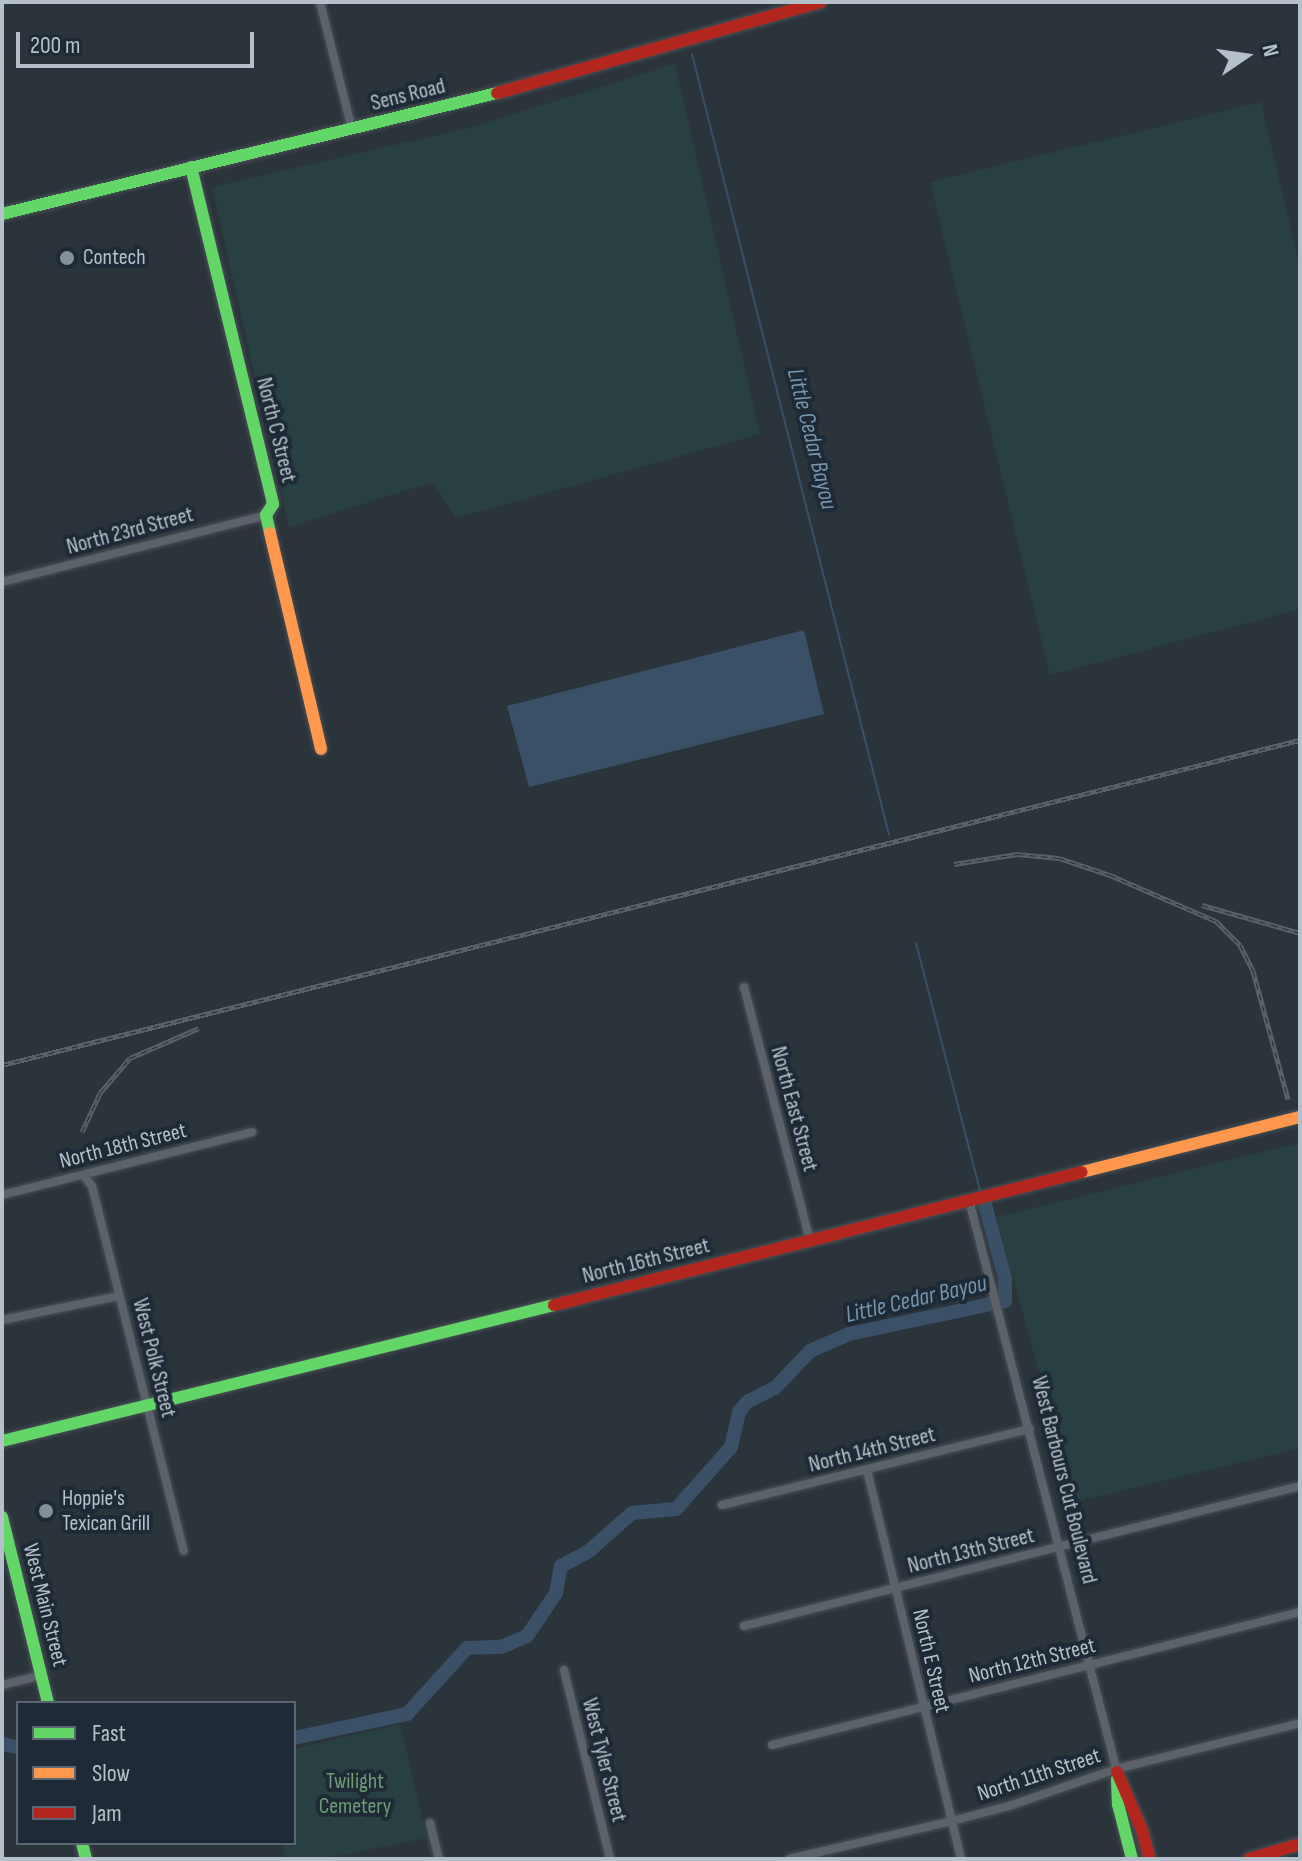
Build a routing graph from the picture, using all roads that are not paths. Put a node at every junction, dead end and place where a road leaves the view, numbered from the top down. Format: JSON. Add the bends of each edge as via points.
{"nodes":[{"id":1,"x":320,"y":2,"type":"edge"},
{"id":2,"x":820,"y":2,"type":"edge"},
{"id":3,"x":352,"y":129,"type":"junction"},
{"id":4,"x":191,"y":167,"type":"junction"},
{"id":5,"x":2,"y":214,"type":"edge"},
{"id":6,"x":266,"y":515,"type":"junction"},
{"id":7,"x":2,"y":582,"type":"edge"},
{"id":8,"x":321,"y":749,"type":"dead end"},
{"id":9,"x":744,"y":987,"type":"dead end"},
{"id":10,"x":1300,"y":1117,"type":"edge"},
{"id":11,"x":252,"y":1132,"type":"dead end"},
{"id":12,"x":83,"y":1175,"type":"junction"},
{"id":13,"x":2,"y":1195,"type":"edge"},
{"id":14,"x":969,"y":1200,"type":"junction"},
{"id":15,"x":810,"y":1240,"type":"junction"},
{"id":16,"x":119,"y":1296,"type":"junction"},
{"id":17,"x":2,"y":1320,"type":"edge"},
{"id":18,"x":148,"y":1408,"type":"junction"},
{"id":19,"x":1030,"y":1429,"type":"junction"},
{"id":20,"x":2,"y":1441,"type":"edge"},
{"id":21,"x":867,"y":1470,"type":"junction"},
{"id":22,"x":1300,"y":1486,"type":"edge"},
{"id":23,"x":722,"y":1505,"type":"dead end"},
{"id":24,"x":2,"y":1517,"type":"edge"},
{"id":25,"x":1059,"y":1547,"type":"junction"},
{"id":26,"x":184,"y":1551,"type":"dead end"},
{"id":27,"x":896,"y":1589,"type":"junction"},
{"id":28,"x":1300,"y":1612,"type":"edge"},
{"id":29,"x":744,"y":1626,"type":"dead end"},
{"id":30,"x":1091,"y":1665,"type":"junction"},
{"id":31,"x":564,"y":1670,"type":"dead end"},
{"id":32,"x":42,"y":1675,"type":"junction"},
{"id":33,"x":2,"y":1685,"type":"edge"},
{"id":34,"x":48,"y":1701,"type":"edge"},
{"id":35,"x":923,"y":1707,"type":"junction"},
{"id":36,"x":1300,"y":1723,"type":"edge"},
{"id":37,"x":772,"y":1745,"type":"dead end"},
{"id":38,"x":1116,"y":1770,"type":"junction"},
{"id":39,"x":952,"y":1821,"type":"junction"},
{"id":40,"x":430,"y":1823,"type":"dead end"},
{"id":41,"x":1300,"y":1844,"type":"edge"},
{"id":42,"x":439,"y":1859,"type":"edge"},
{"id":43,"x":610,"y":1859,"type":"edge"},
{"id":44,"x":789,"y":1859,"type":"edge"},
{"id":45,"x":961,"y":1859,"type":"edge"},
{"id":46,"x":1132,"y":1859,"type":"edge"},
{"id":47,"x":1150,"y":1859,"type":"edge"},
{"id":48,"x":1249,"y":1859,"type":"edge"}],
"edges":[{"from":1,"to":3,"type":"street"},
{"from":2,"to":3,"type":"street","name":"Sens Road","via":[[523,87]]},
{"from":3,"to":4,"type":"street","name":"Sens Road"},
{"from":4,"to":5,"type":"street","name":"Sens Road"},
{"from":4,"to":6,"type":"street","name":"North C Street","via":[[272,502]]},
{"from":6,"to":7,"type":"street","name":"North 23rd Street"},
{"from":6,"to":8,"type":"street","name":"North C Street"},
{"from":9,"to":15,"type":"street","name":"North East Street"},
{"from":10,"to":14,"type":"street","name":"North 16th Street"},
{"from":11,"to":12,"type":"street","name":"North 18th Street"},
{"from":12,"to":13,"type":"street","name":"North 18th Street"},
{"from":12,"to":16,"type":"street","name":"West Polk Street","via":[[92,1186]]},
{"from":14,"to":15,"type":"street","name":"North 16th Street"},
{"from":14,"to":19,"type":"street","name":"West Barbours Cut Boulevard"},
{"from":15,"to":18,"type":"street","name":"North 16th Street"},
{"from":16,"to":17,"type":"street"},
{"from":16,"to":18,"type":"street","name":"West Polk Street"},
{"from":18,"to":20,"type":"street","name":"North 16th Street"},
{"from":18,"to":26,"type":"street","name":"West Polk Street"},
{"from":19,"to":21,"type":"street","name":"North 14th Street"},
{"from":19,"to":25,"type":"street","name":"West Barbours Cut Boulevard"},
{"from":21,"to":23,"type":"street","name":"North 14th Street"},
{"from":21,"to":27,"type":"street","name":"North E Street"},
{"from":22,"to":25,"type":"street","name":"North 13th Street"},
{"from":24,"to":32,"type":"street","name":"West Main Street"},
{"from":25,"to":27,"type":"street","name":"North 13th Street"},
{"from":25,"to":30,"type":"street","name":"West Barbours Cut Boulevard"},
{"from":27,"to":29,"type":"street","name":"North 13th Street"},
{"from":27,"to":35,"type":"street","name":"North E Street"},
{"from":28,"to":30,"type":"street","name":"North 12th Street"},
{"from":30,"to":35,"type":"street","name":"North 12th Street"},
{"from":30,"to":38,"type":"street","name":"West Barbours Cut Boulevard"},
{"from":31,"to":43,"type":"street","name":"West Tyler Street"},
{"from":32,"to":33,"type":"street"},
{"from":32,"to":34,"type":"street","name":"West Main Street"},
{"from":35,"to":37,"type":"street","name":"North 12th Street"},
{"from":35,"to":39,"type":"street","name":"North E Street"},
{"from":36,"to":38,"type":"street","name":"North 11th Street"},
{"from":38,"to":39,"type":"street","name":"North 11th Street"},
{"from":38,"to":46,"type":"street","name":"West Barbours Cut Boulevard","via":[[1118,1804]]},
{"from":38,"to":47,"type":"street","name":"West Barbours Cut Boulevard"},
{"from":39,"to":44,"type":"street","name":"North 11th Street"},
{"from":39,"to":45,"type":"street","name":"North E Street"},
{"from":40,"to":42,"type":"street"},
{"from":41,"to":48,"type":"street"}]}
